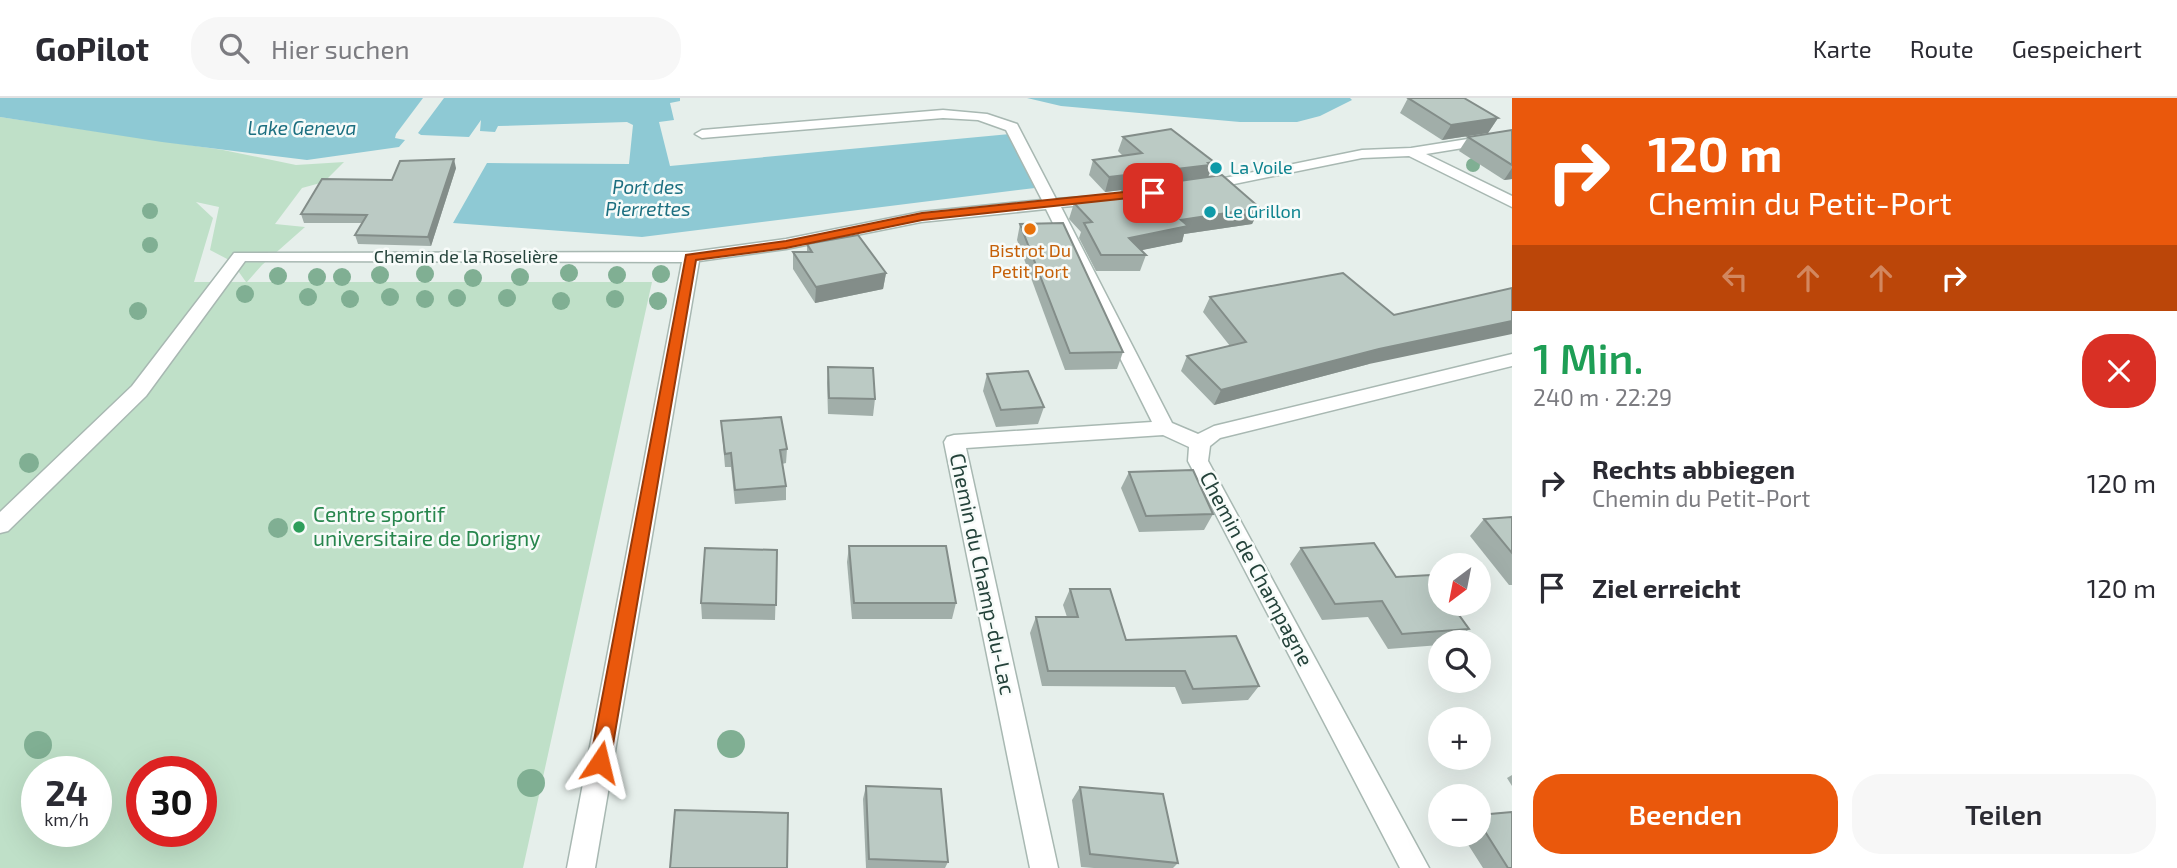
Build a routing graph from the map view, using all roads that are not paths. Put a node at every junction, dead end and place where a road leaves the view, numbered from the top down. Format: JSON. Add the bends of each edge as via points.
{"nodes":[{"id":1,"x":702,"y":134,"type":"dead end"},
{"id":2,"x":1512,"y":136,"type":"edge"},
{"id":3,"x":1411,"y":152,"type":"junction"},
{"id":4,"x":1190,"y":188,"type":"edge"},
{"id":5,"x":1122,"y":197,"type":"edge"},
{"id":6,"x":1512,"y":202,"type":"edge"},
{"id":7,"x":1054,"y":205,"type":"junction"},
{"id":8,"x":691,"y":257,"type":"junction"},
{"id":9,"x":1512,"y":360,"type":"edge"},
{"id":10,"x":1165,"y":428,"type":"junction"},
{"id":11,"x":1200,"y":443,"type":"junction"},
{"id":12,"x":0,"y":525,"type":"edge"},
{"id":13,"x":581,"y":868,"type":"edge"},
{"id":14,"x":1044,"y":868,"type":"edge"},
{"id":15,"x":1415,"y":868,"type":"edge"}],
"edges":[{"from":1,"to":7,"type":"street","via":[[943,114],[981,116],[1017,131]]},
{"from":2,"to":3,"type":"street"},
{"from":3,"to":4,"type":"street","via":[[1362,154]]},
{"from":3,"to":6,"type":"street"},
{"from":5,"to":7,"type":"street","name":"Chemin de la Roselière"},
{"from":7,"to":8,"type":"street","name":"Chemin de la Roselière","via":[[922,217]]},
{"from":7,"to":10,"type":"street"},
{"from":8,"to":12,"type":"street","name":"Chemin de la Roselière","via":[[240,256],[139,391]]},
{"from":8,"to":13,"type":"street"},
{"from":9,"to":11,"type":"street","name":"Chemin de Champagne","via":[[1214,433]]},
{"from":10,"to":11,"type":"street","name":"Chemin du Champ-du-Lac"},
{"from":10,"to":14,"type":"street","name":"Chemin du Champ-du-Lac","via":[[954,442]]},
{"from":11,"to":15,"type":"street","name":"Chemin de Champagne","via":[[1198,461]]}]}
